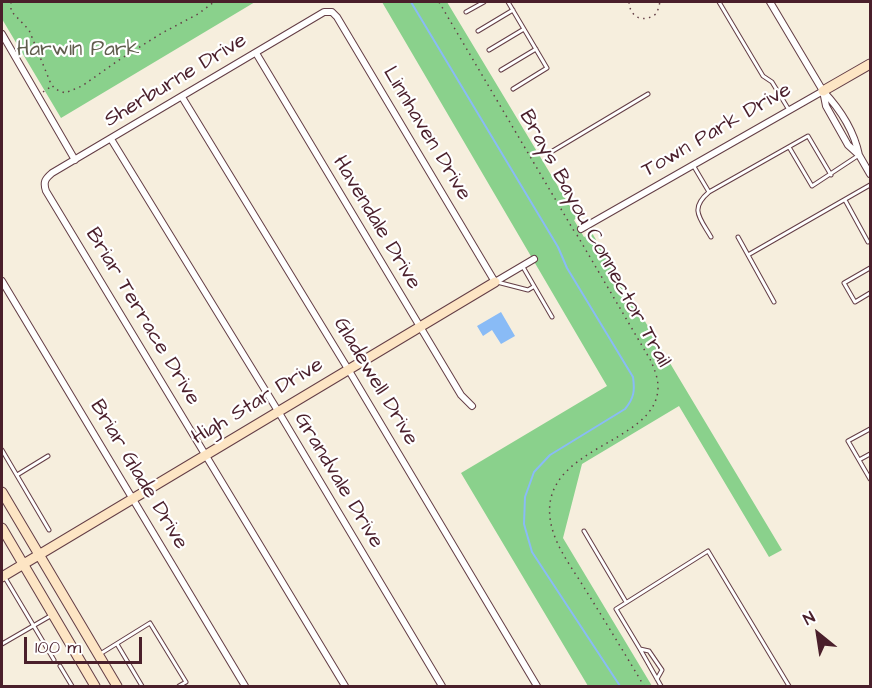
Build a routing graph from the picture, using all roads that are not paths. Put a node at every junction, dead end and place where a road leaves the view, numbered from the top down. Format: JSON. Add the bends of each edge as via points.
{"nodes":[{"id":1,"x":484,"y":2,"type":"edge"},
{"id":2,"x":508,"y":2,"type":"edge"},
{"id":3,"x":719,"y":2,"type":"edge"},
{"id":4,"x":770,"y":2,"type":"edge"},
{"id":5,"x":513,"y":10,"type":"junction"},
{"id":6,"x":324,"y":12,"type":"joint"},
{"id":7,"x":466,"y":12,"type":"dead end"},
{"id":8,"x":524,"y":29,"type":"junction"},
{"id":9,"x":478,"y":31,"type":"dead end"},
{"id":10,"x":2,"y":34,"type":"edge"},
{"id":11,"x":536,"y":49,"type":"junction"},
{"id":12,"x":489,"y":50,"type":"dead end"},
{"id":13,"x":256,"y":53,"type":"junction"},
{"id":14,"x":870,"y":64,"type":"edge"},
{"id":15,"x":501,"y":70,"type":"dead end"},
{"id":16,"x":513,"y":89,"type":"dead end"},
{"id":17,"x":823,"y":91,"type":"junction"},
{"id":18,"x":648,"y":94,"type":"dead end"},
{"id":19,"x":182,"y":97,"type":"junction"},
{"id":20,"x":789,"y":110,"type":"junction"},
{"id":21,"x":111,"y":139,"type":"junction"},
{"id":22,"x":789,"y":147,"type":"junction"},
{"id":23,"x":551,"y":152,"type":"dead end"},
{"id":24,"x":859,"y":155,"type":"junction"},
{"id":25,"x":75,"y":160,"type":"junction"},
{"id":26,"x":693,"y":165,"type":"junction"},
{"id":27,"x":870,"y":174,"type":"edge"},
{"id":28,"x":831,"y":175,"type":"junction"},
{"id":29,"x":45,"y":180,"type":"joint"},
{"id":30,"x":870,"y":185,"type":"edge"},
{"id":31,"x":709,"y":192,"type":"junction"},
{"id":32,"x":845,"y":200,"type":"junction"},
{"id":33,"x":581,"y":229,"type":"dead end"},
{"id":34,"x":711,"y":237,"type":"dead end"},
{"id":35,"x":738,"y":237,"type":"dead end"},
{"id":36,"x":868,"y":242,"type":"dead end"},
{"id":37,"x":748,"y":255,"type":"junction"},
{"id":38,"x":534,"y":259,"type":"dead end"},
{"id":39,"x":522,"y":266,"type":"junction"},
{"id":40,"x":869,"y":268,"type":"edge"},
{"id":41,"x":870,"y":273,"type":"edge"},
{"id":42,"x":2,"y":281,"type":"edge"},
{"id":43,"x":495,"y":282,"type":"junction"},
{"id":44,"x":534,"y":287,"type":"junction"},
{"id":45,"x":870,"y":293,"type":"edge"},
{"id":46,"x":774,"y":302,"type":"dead end"},
{"id":47,"x":552,"y":317,"type":"dead end"},
{"id":48,"x":419,"y":327,"type":"junction"},
{"id":49,"x":348,"y":369,"type":"junction"},
{"id":50,"x":472,"y":406,"type":"dead end"},
{"id":51,"x":278,"y":411,"type":"junction"},
{"id":52,"x":870,"y":429,"type":"edge"},
{"id":53,"x":2,"y":450,"type":"edge"},
{"id":54,"x":870,"y":453,"type":"edge"},
{"id":55,"x":206,"y":454,"type":"junction"},
{"id":56,"x":48,"y":456,"type":"dead end"},
{"id":57,"x":859,"y":460,"type":"junction"},
{"id":58,"x":16,"y":475,"type":"junction"},
{"id":59,"x":870,"y":479,"type":"edge"},
{"id":60,"x":2,"y":492,"type":"edge"},
{"id":61,"x":132,"y":498,"type":"junction"},
{"id":62,"x":2,"y":528,"type":"edge"},
{"id":63,"x":49,"y":530,"type":"dead end"},
{"id":64,"x":584,"y":531,"type":"dead end"},
{"id":65,"x":39,"y":556,"type":"junction"},
{"id":66,"x":22,"y":565,"type":"junction"},
{"id":67,"x":3,"y":577,"type":"edge"},
{"id":68,"x":626,"y":602,"type":"junction"},
{"id":69,"x":52,"y":615,"type":"junction"},
{"id":70,"x":34,"y":625,"type":"junction"},
{"id":71,"x":2,"y":644,"type":"edge"},
{"id":72,"x":116,"y":644,"type":"junction"},
{"id":73,"x":640,"y":649,"type":"junction"},
{"id":74,"x":99,"y":655,"type":"junction"},
{"id":75,"x":54,"y":660,"type":"dead end"},
{"id":76,"x":60,"y":666,"type":"dead end"},
{"id":77,"x":657,"y":680,"type":"junction"},
{"id":78,"x":113,"y":685,"type":"edge"},
{"id":79,"x":72,"y":687,"type":"edge"},
{"id":80,"x":95,"y":687,"type":"edge"},
{"id":81,"x":142,"y":687,"type":"edge"},
{"id":82,"x":179,"y":687,"type":"edge"},
{"id":83,"x":245,"y":687,"type":"edge"},
{"id":84,"x":345,"y":687,"type":"edge"},
{"id":85,"x":442,"y":687,"type":"edge"},
{"id":86,"x":537,"y":687,"type":"edge"},
{"id":87,"x":661,"y":687,"type":"edge"},
{"id":88,"x":789,"y":687,"type":"edge"}],
"edges":[{"from":1,"to":7,"type":"lane"},
{"from":2,"to":5,"type":"lane"},
{"from":3,"to":20,"type":"lane","via":[[763,76],[772,82]]},
{"from":4,"to":17,"type":"street"},
{"from":5,"to":8,"type":"lane"},
{"from":5,"to":9,"type":"lane"},
{"from":6,"to":13,"type":"street","name":"Sherburne Drive"},
{"from":6,"to":43,"type":"street","name":"Linnhaven Drive","via":[[337,17]]},
{"from":8,"to":11,"type":"lane"},
{"from":8,"to":12,"type":"lane"},
{"from":10,"to":25,"type":"street"},
{"from":11,"to":15,"type":"lane"},
{"from":11,"to":16,"type":"lane","via":[[548,68]]},
{"from":13,"to":19,"type":"street","name":"Sherburne Drive"},
{"from":13,"to":48,"type":"street","name":"Havendale Drive"},
{"from":14,"to":17,"type":"street","name":"Town Park Drive"},
{"from":17,"to":20,"type":"street","name":"Town Park Drive"},
{"from":17,"to":24,"type":"street","via":[[826,106],[848,145]]},
{"from":18,"to":23,"type":"lane"},
{"from":19,"to":21,"type":"street","name":"Sherburne Drive"},
{"from":19,"to":49,"type":"street","name":"Gladewell Drive"},
{"from":20,"to":26,"type":"street","name":"Town Park Drive"},
{"from":21,"to":25,"type":"street","name":"Sherburne Drive"},
{"from":21,"to":51,"type":"street","name":"Grandvale Drive"},
{"from":22,"to":28,"type":"lane","via":[[812,186]]},
{"from":22,"to":28,"type":"lane","via":[[808,136]]},
{"from":22,"to":31,"type":"lane"},
{"from":24,"to":27,"type":"street"},
{"from":24,"to":28,"type":"lane"},
{"from":25,"to":29,"type":"street","name":"Sherburne Drive"},
{"from":26,"to":31,"type":"lane"},
{"from":26,"to":33,"type":"street","name":"Town Park Drive"},
{"from":29,"to":55,"type":"street","name":"Briar Terrace Drive","via":[[46,190]]},
{"from":30,"to":32,"type":"lane"},
{"from":31,"to":34,"type":"lane","via":[[701,199],[697,214]]},
{"from":32,"to":36,"type":"lane"},
{"from":32,"to":37,"type":"lane"},
{"from":35,"to":37,"type":"lane"},
{"from":37,"to":46,"type":"lane"},
{"from":38,"to":39,"type":"street","name":"High Star Drive"},
{"from":39,"to":43,"type":"street","name":"High Star Drive"},
{"from":39,"to":44,"type":"lane"},
{"from":40,"to":41,"type":"lane"},
{"from":40,"to":45,"type":"lane","via":[[844,283],[855,302]]},
{"from":42,"to":61,"type":"street","name":"Briar Glade Drive"},
{"from":43,"to":44,"type":"lane","via":[[528,290]]},
{"from":43,"to":48,"type":"street","name":"High Star Drive"},
{"from":44,"to":47,"type":"lane"},
{"from":48,"to":49,"type":"street","name":"High Star Drive"},
{"from":48,"to":50,"type":"street","name":"Havendale Drive","via":[[461,395]]},
{"from":49,"to":51,"type":"street","name":"High Star Drive"},
{"from":49,"to":86,"type":"street","name":"Gladewell Drive"},
{"from":51,"to":55,"type":"street","name":"High Star Drive"},
{"from":51,"to":85,"type":"street","name":"Grandvale Drive"},
{"from":52,"to":57,"type":"lane","via":[[849,441]]},
{"from":53,"to":58,"type":"lane"},
{"from":54,"to":57,"type":"lane"},
{"from":55,"to":61,"type":"street","name":"High Star Drive"},
{"from":55,"to":84,"type":"street","name":"Briar Terrace Drive"},
{"from":56,"to":58,"type":"lane"},
{"from":57,"to":59,"type":"lane"},
{"from":58,"to":63,"type":"lane"},
{"from":60,"to":65,"type":"street"},
{"from":61,"to":65,"type":"street","name":"High Star Drive"},
{"from":61,"to":83,"type":"street","name":"Briar Glade Drive"},
{"from":62,"to":66,"type":"street"},
{"from":64,"to":68,"type":"lane"},
{"from":65,"to":66,"type":"street","name":"High Star Drive"},
{"from":65,"to":74,"type":"street"},
{"from":66,"to":67,"type":"street","name":"High Star Drive"},
{"from":66,"to":69,"type":"street"},
{"from":67,"to":70,"type":"lane"},
{"from":68,"to":73,"type":"lane","via":[[616,609]]},
{"from":68,"to":88,"type":"lane","via":[[708,551]]},
{"from":69,"to":70,"type":"lane"},
{"from":69,"to":80,"type":"street"},
{"from":70,"to":71,"type":"lane"},
{"from":70,"to":75,"type":"lane"},
{"from":72,"to":74,"type":"lane"},
{"from":72,"to":81,"type":"lane"},
{"from":72,"to":82,"type":"lane","via":[[150,623],[186,682]]},
{"from":73,"to":77,"type":"lane"},
{"from":73,"to":77,"type":"lane","via":[[649,651],[662,670]]},
{"from":74,"to":78,"type":"street"},
{"from":76,"to":79,"type":"lane"},
{"from":77,"to":87,"type":"lane"}]}
